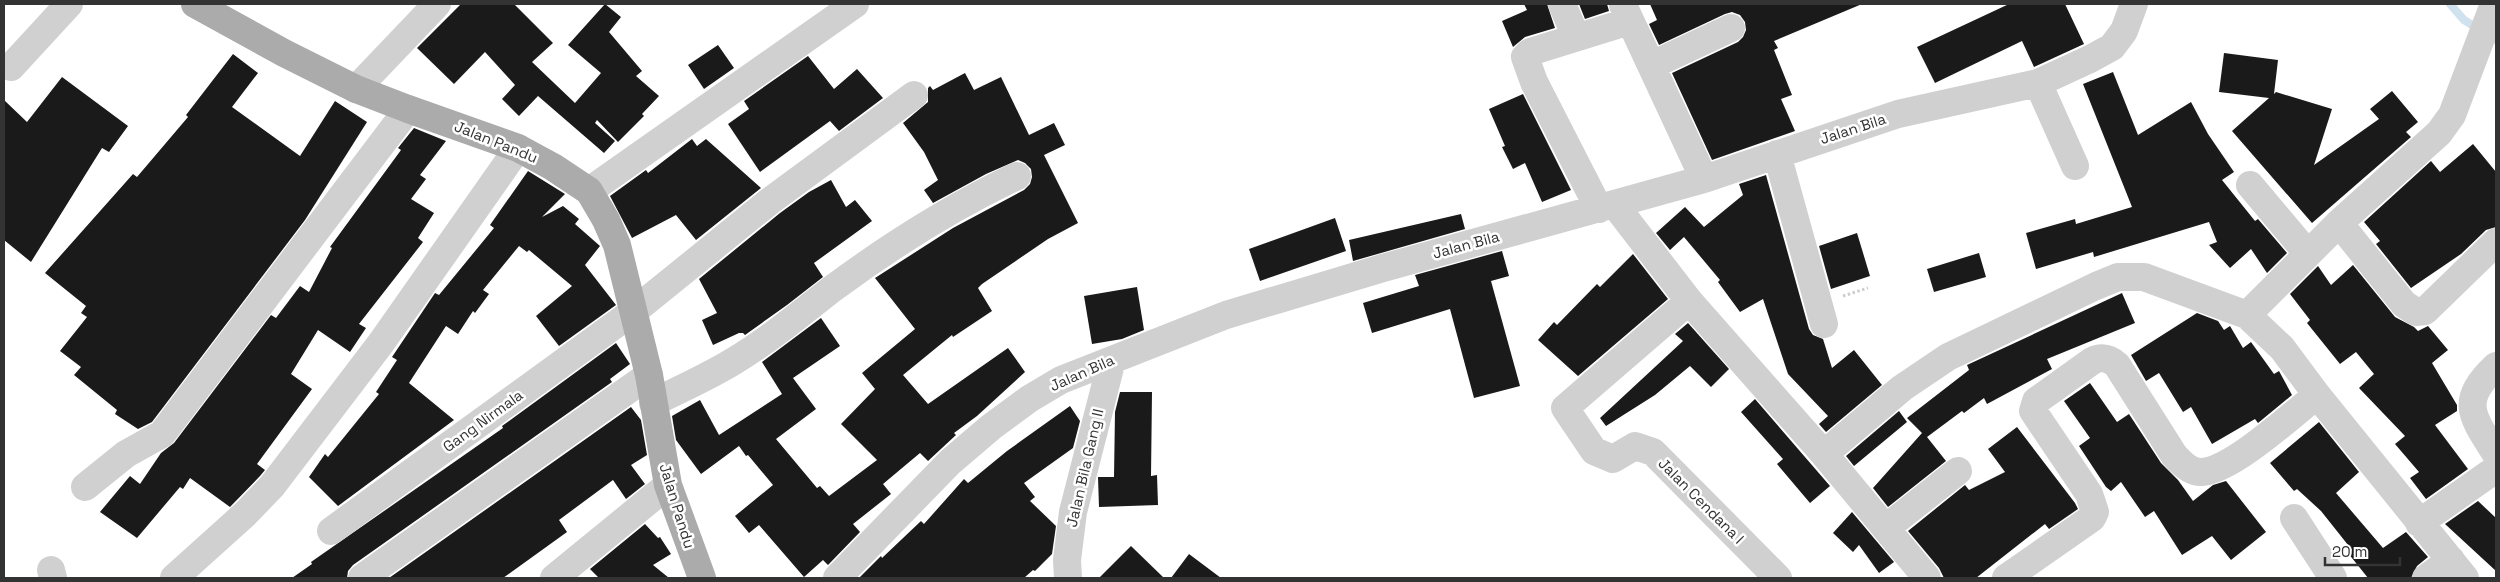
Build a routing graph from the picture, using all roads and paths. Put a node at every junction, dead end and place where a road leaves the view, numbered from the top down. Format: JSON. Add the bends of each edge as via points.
{"nodes":[{"id":1,"x":69,"y":4,"type":"edge"},
{"id":2,"x":195,"y":4,"type":"edge"},
{"id":3,"x":437,"y":4,"type":"edge"},
{"id":4,"x":855,"y":4,"type":"edge"},
{"id":5,"x":1562,"y":4,"type":"edge"},
{"id":6,"x":2134,"y":4,"type":"edge"},
{"id":7,"x":2494,"y":4,"type":"edge"},
{"id":8,"x":1626,"y":12,"type":"edge"},
{"id":9,"x":1732,"y":28,"type":"dead end"},
{"id":10,"x":1576,"y":37,"type":"junction"},
{"id":11,"x":1652,"y":65,"type":"junction"},
{"id":12,"x":11,"y":67,"type":"dead end"},
{"id":13,"x":2038,"y":83,"type":"junction"},
{"id":14,"x":356,"y":89,"type":"junction"},
{"id":15,"x":914,"y":95,"type":"dead end"},
{"id":16,"x":408,"y":109,"type":"junction"},
{"id":17,"x":518,"y":148,"type":"junction"},
{"id":18,"x":1776,"y":154,"type":"junction"},
{"id":19,"x":2075,"y":166,"type":"dead end"},
{"id":20,"x":1017,"y":176,"type":"dead end"},
{"id":21,"x":1704,"y":179,"type":"junction"},
{"id":22,"x":2250,"y":185,"type":"dead end"},
{"id":23,"x":589,"y":191,"type":"junction"},
{"id":24,"x":1607,"y":207,"type":"junction"},
{"id":25,"x":2339,"y":223,"type":"junction"},
{"id":26,"x":2496,"y":242,"type":"edge"},
{"id":27,"x":2308,"y":254,"type":"junction"},
{"id":28,"x":1689,"y":300,"type":"junction"},
{"id":29,"x":634,"y":311,"type":"junction"},
{"id":30,"x":2247,"y":315,"type":"junction"},
{"id":31,"x":1824,"y":324,"type":"dead end"},
{"id":32,"x":1112,"y":360,"type":"junction"},
{"id":33,"x":2496,"y":366,"type":"edge"},
{"id":34,"x":649,"y":374,"type":"junction"},
{"id":35,"x":2317,"y":395,"type":"junction"},
{"id":36,"x":653,"y":403,"type":"junction"},
{"id":37,"x":1824,"y":454,"type":"junction"},
{"id":38,"x":2496,"y":454,"type":"edge"},
{"id":39,"x":2496,"y":469,"type":"edge"},
{"id":40,"x":1958,"y":471,"type":"dead end"},
{"id":41,"x":668,"y":485,"type":"junction"},
{"id":42,"x":85,"y":487,"type":"dead end"},
{"id":43,"x":2294,"y":518,"type":"dead end"},
{"id":44,"x":2419,"y":523,"type":"junction"},
{"id":45,"x":1886,"y":528,"type":"junction"},
{"id":46,"x":332,"y":531,"type":"dead end"},
{"id":47,"x":2458,"y":569,"type":"edge"},
{"id":48,"x":174,"y":578,"type":"edge"},
{"id":49,"x":362,"y":578,"type":"edge"},
{"id":50,"x":554,"y":578,"type":"edge"},
{"id":51,"x":702,"y":578,"type":"edge"},
{"id":52,"x":837,"y":578,"type":"edge"},
{"id":53,"x":1068,"y":578,"type":"edge"},
{"id":54,"x":1778,"y":578,"type":"edge"},
{"id":55,"x":1927,"y":578,"type":"edge"},
{"id":56,"x":2006,"y":578,"type":"edge"},
{"id":57,"x":2333,"y":578,"type":"edge"},
{"id":58,"x":2426,"y":578,"type":"edge"}],
"edges":[{"from":1,"to":12,"type":"street"},
{"from":2,"to":14,"type":"main road","name":"Jalan Pandu"},
{"from":3,"to":14,"type":"street"},
{"from":4,"to":23,"type":"street"},
{"from":5,"to":10,"type":"street"},
{"from":6,"to":13,"type":"street","name":"Jalan Bila","via":[[2124,31],[2112,47]]},
{"from":7,"to":25,"type":"street","via":[[2452,115],[2439,133]]},
{"from":8,"to":10,"type":"street"},
{"from":8,"to":11,"type":"street"},
{"from":9,"to":11,"type":"street"},
{"from":10,"to":24,"type":"street","via":[[1530,52],[1525,57],[1534,82]]},
{"from":11,"to":21,"type":"street"},
{"from":13,"to":18,"type":"street","name":"Jalan Bila","via":[[1898,114]]},
{"from":13,"to":19,"type":"street"},
{"from":14,"to":16,"type":"main road","name":"Jalan Pandu"},
{"from":15,"to":29,"type":"street","name":"Gang Nirmala","via":[[770,201]]},
{"from":16,"to":17,"type":"main road","name":"Jalan Pandu"},
{"from":16,"to":42,"type":"street","via":[[162,434],[126,454]]},
{"from":17,"to":23,"type":"main road","name":"Jalan Pandu"},
{"from":17,"to":48,"type":"street","via":[[381,343],[272,486]]},
{"from":18,"to":21,"type":"street","name":"Jalan Bila"},
{"from":18,"to":31,"type":"street"},
{"from":20,"to":36,"type":"street","via":[[978,194],[932,222],[732,362]]},
{"from":21,"to":24,"type":"street","name":"Jalan Bila"},
{"from":22,"to":27,"type":"street"},
{"from":23,"to":29,"type":"main road","name":"Jalan Pandu","via":[[617,245]]},
{"from":24,"to":28,"type":"street"},
{"from":24,"to":32,"type":"street","name":"Jalan Bila","via":[[1235,312]]},
{"from":25,"to":26,"type":"street","via":[[2404,304],[2416,312],[2425,311]]},
{"from":25,"to":27,"type":"street"},
{"from":27,"to":30,"type":"street"},
{"from":28,"to":37,"type":"street"},
{"from":28,"to":54,"type":"street","name":"Jalan Cendana I","via":[[1565,408],[1594,451],[1613,459],[1635,446],[1653,452]]},
{"from":29,"to":34,"type":"main road","name":"Jalan Pandu"},
{"from":29,"to":46,"type":"street","name":"Gang Nirmala"},
{"from":30,"to":35,"type":"street","via":[[2282,348]]},
{"from":30,"to":37,"type":"street","via":[[2144,277],[2118,277],[1948,357],[1902,388]]},
{"from":32,"to":52,"type":"street","name":"Jalan Bila","via":[[1061,380],[991,427],[950,462]]},
{"from":32,"to":53,"type":"street","name":"Jalan Bila Gang II","via":[[1073,512],[1068,544]]},
{"from":33,"to":38,"type":"street","via":[[2474,390],[2471,408]]},
{"from":34,"to":36,"type":"main road","name":"Jalan Pandu"},
{"from":34,"to":49,"type":"street"},
{"from":35,"to":44,"type":"street"},
{"from":35,"to":56,"type":"street","via":[[2233,460],[2212,470],[2197,472],[2174,455],[2117,365],[2106,358],[2092,361],[2036,401],[2033,411],[2094,501],[2095,512],[2092,518]]},
{"from":36,"to":41,"type":"main road","name":"Jalan Pandu"},
{"from":37,"to":45,"type":"street"},
{"from":39,"to":44,"type":"street"},
{"from":40,"to":45,"type":"street"},
{"from":41,"to":50,"type":"street"},
{"from":41,"to":51,"type":"main road","name":"Jalan Pandu"},
{"from":43,"to":57,"type":"street"},
{"from":44,"to":47,"type":"street"},
{"from":45,"to":55,"type":"street"},
{"from":47,"to":58,"type":"street"}]}
